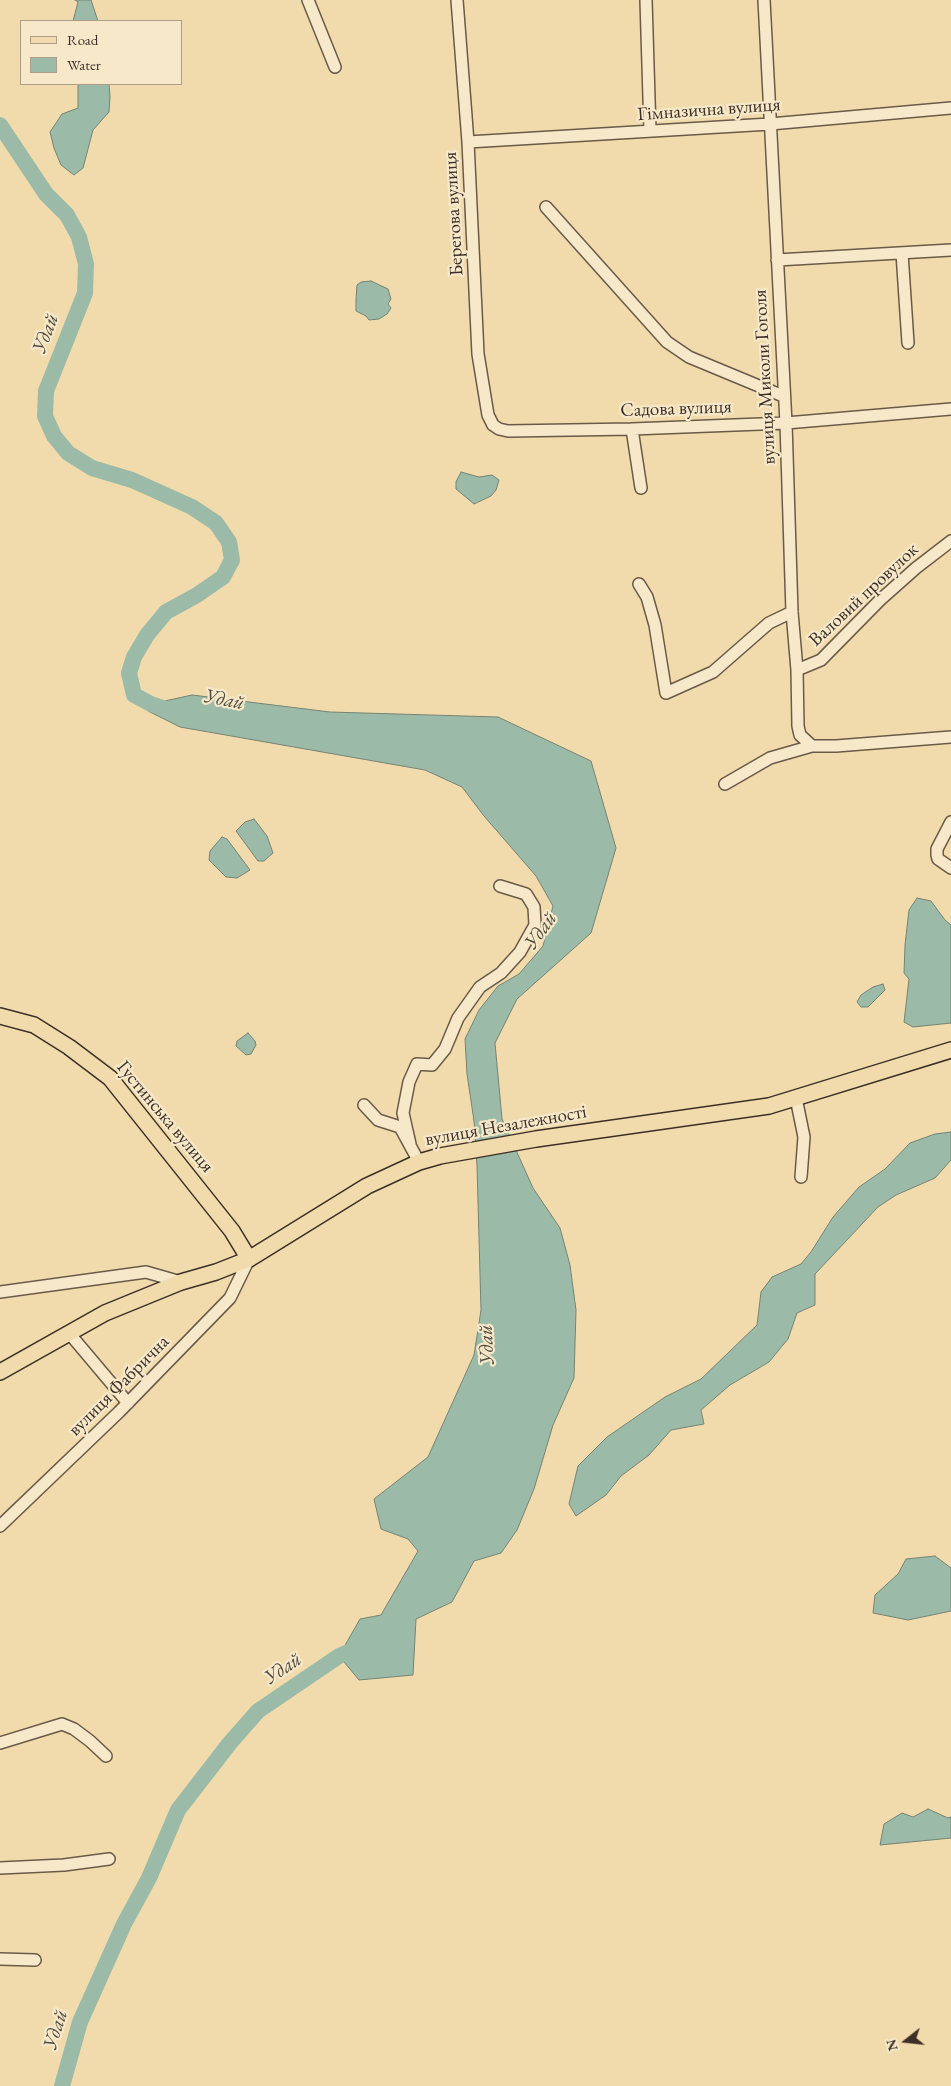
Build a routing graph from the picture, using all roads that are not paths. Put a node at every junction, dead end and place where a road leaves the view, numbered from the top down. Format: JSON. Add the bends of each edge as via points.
{"nodes":[{"id":1,"x":308,"y":0,"type":"edge"},
{"id":2,"x":457,"y":0,"type":"edge"},
{"id":3,"x":646,"y":0,"type":"edge"},
{"id":4,"x":764,"y":0,"type":"edge"},
{"id":5,"x":335,"y":67,"type":"dead end"},
{"id":6,"x":951,"y":108,"type":"edge"},
{"id":7,"x":770,"y":124,"type":"junction"},
{"id":8,"x":650,"y":131,"type":"junction"},
{"id":9,"x":468,"y":142,"type":"junction"},
{"id":10,"x":546,"y":207,"type":"dead end"},
{"id":11,"x":951,"y":250,"type":"edge"},
{"id":12,"x":902,"y":253,"type":"junction"},
{"id":13,"x":777,"y":260,"type":"junction"},
{"id":14,"x":908,"y":343,"type":"dead end"},
{"id":15,"x":784,"y":396,"type":"junction"},
{"id":16,"x":951,"y":409,"type":"edge"},
{"id":17,"x":786,"y":423,"type":"junction"},
{"id":18,"x":493,"y":425,"type":"joint"},
{"id":19,"x":632,"y":429,"type":"junction"},
{"id":20,"x":641,"y":488,"type":"dead end"},
{"id":21,"x":951,"y":541,"type":"edge"},
{"id":22,"x":639,"y":584,"type":"dead end"},
{"id":23,"x":792,"y":612,"type":"junction"},
{"id":24,"x":797,"y":670,"type":"junction"},
{"id":25,"x":951,"y":737,"type":"edge"},
{"id":26,"x":812,"y":746,"type":"junction"},
{"id":27,"x":725,"y":784,"type":"dead end"},
{"id":28,"x":951,"y":822,"type":"edge"},
{"id":29,"x":951,"y":868,"type":"edge"},
{"id":30,"x":500,"y":886,"type":"dead end"},
{"id":31,"x":0,"y":1016,"type":"edge"},
{"id":32,"x":951,"y":1050,"type":"edge"},
{"id":33,"x":796,"y":1098,"type":"junction"},
{"id":34,"x":364,"y":1105,"type":"dead end"},
{"id":35,"x":410,"y":1144,"type":"junction"},
{"id":36,"x":419,"y":1162,"type":"junction"},
{"id":37,"x":801,"y":1177,"type":"dead end"},
{"id":38,"x":249,"y":1259,"type":"junction"},
{"id":39,"x":181,"y":1282,"type":"junction"},
{"id":40,"x":0,"y":1292,"type":"edge"},
{"id":41,"x":69,"y":1333,"type":"junction"},
{"id":42,"x":0,"y":1372,"type":"edge"},
{"id":43,"x":128,"y":1403,"type":"junction"},
{"id":44,"x":0,"y":1526,"type":"edge"},
{"id":45,"x":0,"y":1744,"type":"edge"},
{"id":46,"x":106,"y":1756,"type":"dead end"},
{"id":47,"x":109,"y":1859,"type":"dead end"},
{"id":48,"x":0,"y":1868,"type":"edge"},
{"id":49,"x":0,"y":1959,"type":"edge"},
{"id":50,"x":35,"y":1960,"type":"dead end"}],
"edges":[{"from":1,"to":5,"type":"street"},
{"from":2,"to":9,"type":"street","name":"Берегова вулиця"},
{"from":3,"to":8,"type":"street"},
{"from":4,"to":7,"type":"street","name":"вулиця Миколи Гоголя"},
{"from":6,"to":7,"type":"street","name":"Гімназична вулиця"},
{"from":7,"to":8,"type":"street","name":"Гімназична вулиця"},
{"from":7,"to":13,"type":"street","name":"вулиця Миколи Гоголя"},
{"from":8,"to":9,"type":"street","name":"Гімназична вулиця"},
{"from":9,"to":18,"type":"street","name":"Берегова вулиця","via":[[478,354],[488,415]]},
{"from":10,"to":15,"type":"street","via":[[666,342],[690,357]]},
{"from":11,"to":12,"type":"street"},
{"from":12,"to":13,"type":"street"},
{"from":12,"to":14,"type":"street"},
{"from":13,"to":15,"type":"street","name":"вулиця Миколи Гоголя"},
{"from":15,"to":17,"type":"street","name":"вулиця Миколи Гоголя"},
{"from":16,"to":17,"type":"street","name":"Садова вулиця"},
{"from":17,"to":19,"type":"street","name":"Садова вулиця"},
{"from":17,"to":23,"type":"street","name":"вулиця Миколи Гоголя"},
{"from":18,"to":19,"type":"street","name":"Садова вулиця","via":[[508,431]]},
{"from":19,"to":20,"type":"street"},
{"from":21,"to":24,"type":"street","name":"Валовий провулок","via":[[880,600],[821,660]]},
{"from":22,"to":23,"type":"street","via":[[647,597],[655,625],[666,693],[713,672],[769,623]]},
{"from":23,"to":24,"type":"street","name":"вулиця Миколи Гоголя"},
{"from":24,"to":26,"type":"street","name":"вулиця Миколи Гоголя","via":[[798,726],[800,735]]},
{"from":25,"to":26,"type":"street"},
{"from":26,"to":27,"type":"street","via":[[770,758]]},
{"from":28,"to":29,"type":"street","via":[[937,855]]},
{"from":30,"to":35,"type":"street","via":[[526,894],[534,907],[535,925],[520,952],[501,973],[480,987],[458,1018],[445,1049],[432,1064],[417,1064],[409,1082],[403,1113]]},
{"from":31,"to":38,"type":"main road","name":"Густинська вулиця","via":[[34,1025],[110,1078],[232,1231]]},
{"from":32,"to":33,"type":"main road","name":"вулиця Незалежності"},
{"from":33,"to":36,"type":"main road","name":"вулиця Незалежності","via":[[769,1106],[536,1139]]},
{"from":33,"to":37,"type":"street","via":[[804,1137]]},
{"from":34,"to":35,"type":"street","via":[[378,1120],[400,1127]]},
{"from":35,"to":36,"type":"street"},
{"from":36,"to":38,"type":"main road","name":"вулиця Незалежності","via":[[367,1186]]},
{"from":38,"to":39,"type":"main road","name":"вулиця Незалежності"},
{"from":38,"to":43,"type":"street","name":"вулиця Фабрична","via":[[230,1298]]},
{"from":39,"to":40,"type":"street","via":[[146,1272]]},
{"from":39,"to":41,"type":"main road","name":"вулиця Незалежності","via":[[105,1313]]},
{"from":41,"to":42,"type":"main road","name":"вулиця Незалежності"},
{"from":41,"to":43,"type":"street"},
{"from":43,"to":44,"type":"street","name":"вулиця Фабрична"},
{"from":45,"to":46,"type":"street","via":[[62,1724],[90,1740]]},
{"from":47,"to":48,"type":"street"},
{"from":49,"to":50,"type":"street"}]}
